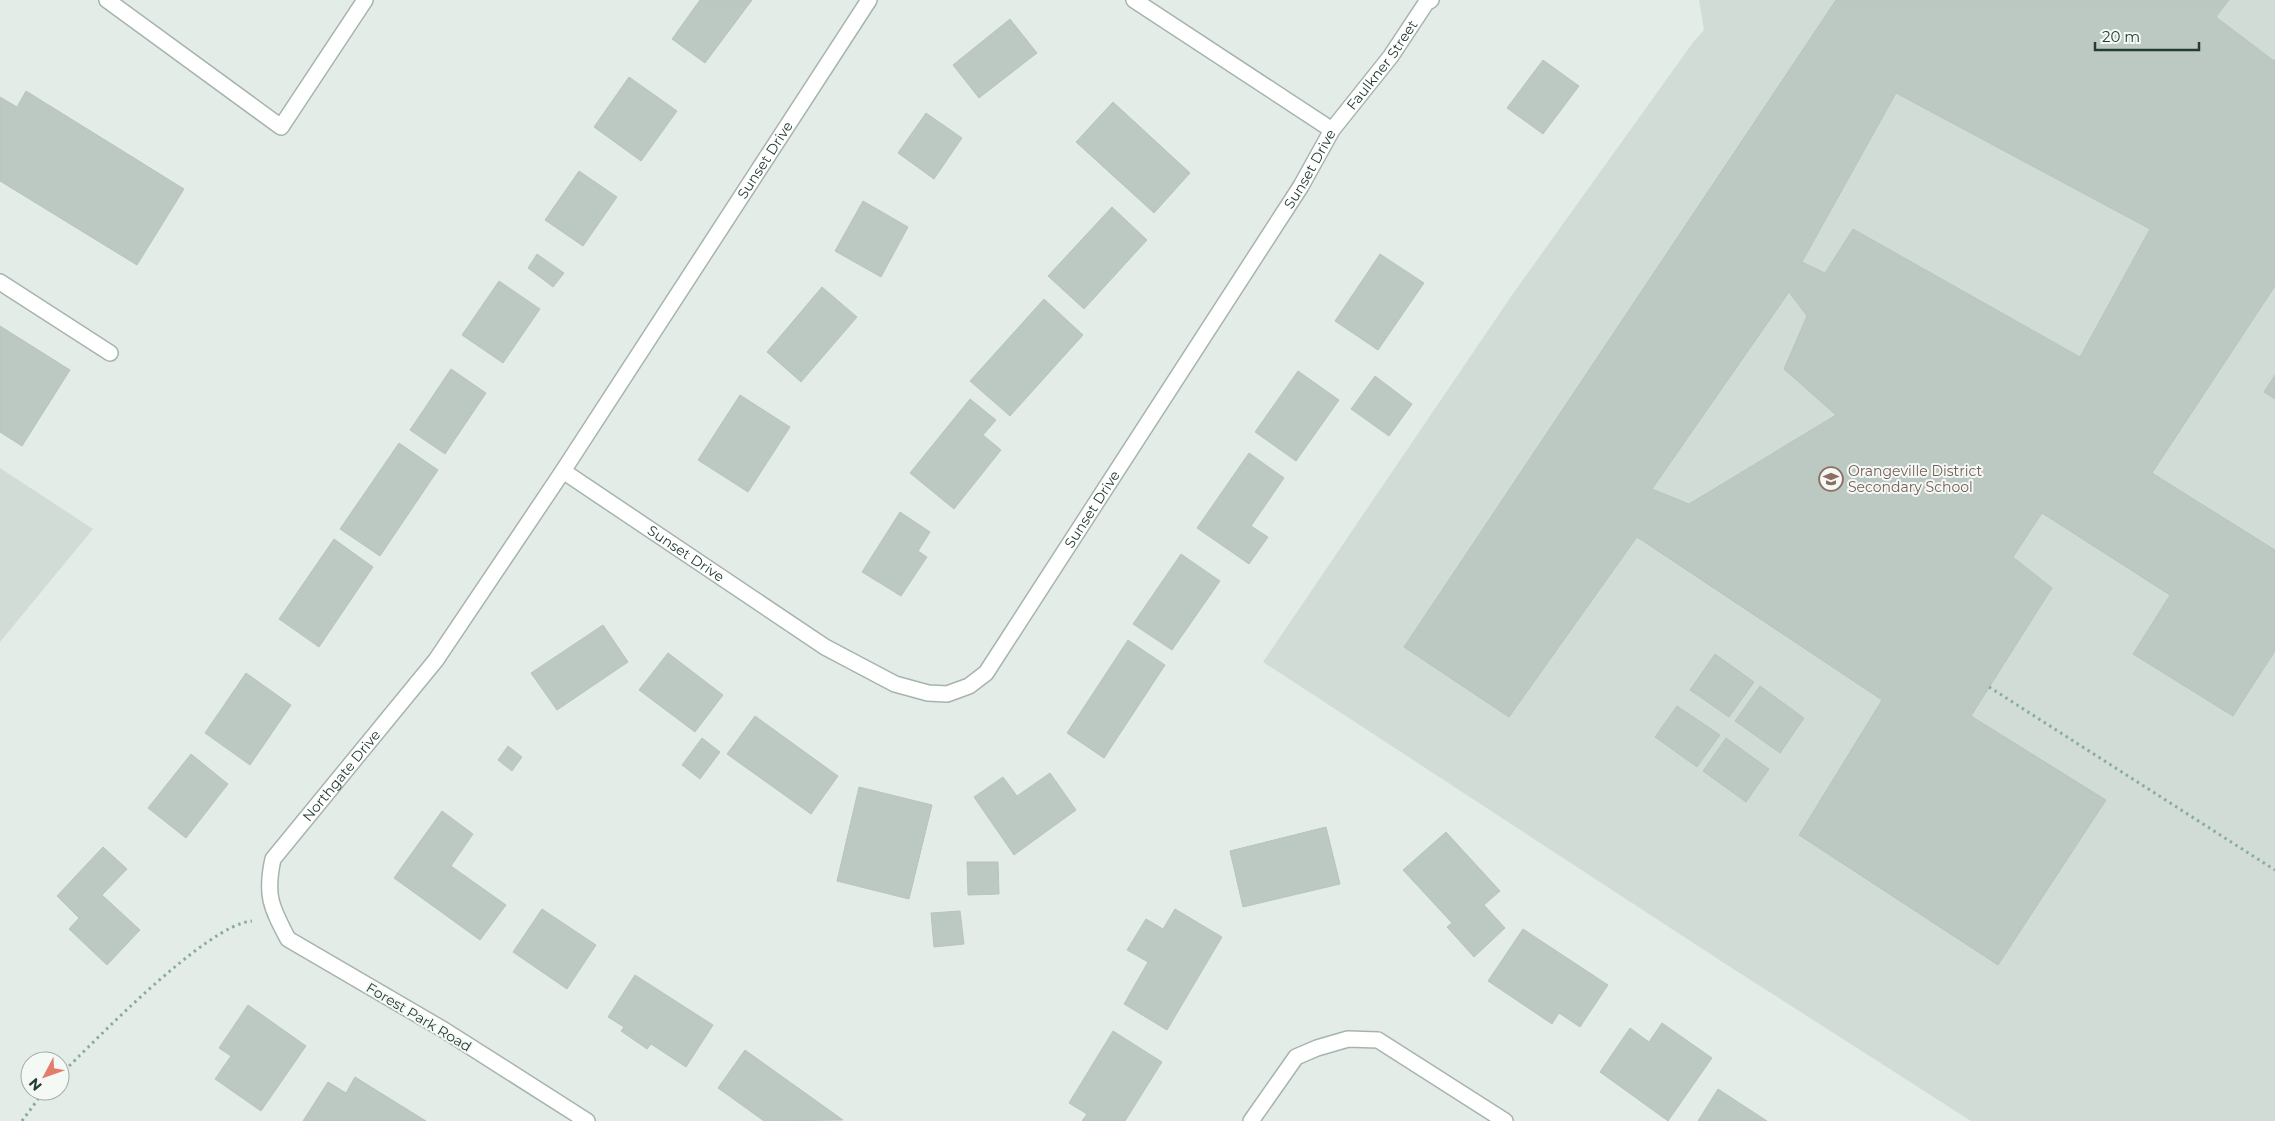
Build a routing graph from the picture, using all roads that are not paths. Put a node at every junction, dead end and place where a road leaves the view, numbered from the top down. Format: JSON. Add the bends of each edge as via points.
{"nodes":[{"id":1,"x":107,"y":0,"type":"edge"},
{"id":2,"x":365,"y":0,"type":"edge"},
{"id":3,"x":869,"y":0,"type":"edge"},
{"id":4,"x":1134,"y":0,"type":"edge"},
{"id":5,"x":1431,"y":0,"type":"edge"},
{"id":6,"x":1332,"y":130,"type":"junction"},
{"id":7,"x":0,"y":282,"type":"edge"},
{"id":8,"x":110,"y":354,"type":"dead end"},
{"id":9,"x":563,"y":471,"type":"junction"},
{"id":10,"x":436,"y":660,"type":"joint"},
{"id":11,"x":270,"y":898,"type":"joint"},
{"id":12,"x":587,"y":1121,"type":"edge"},
{"id":13,"x":1251,"y":1121,"type":"edge"},
{"id":14,"x":1505,"y":1121,"type":"edge"}],
"edges":[{"from":1,"to":2,"type":"street","via":[[281,127]]},
{"from":3,"to":9,"type":"street","name":"Sunset Drive"},
{"from":4,"to":6,"type":"street","name":"Sunset Drive"},
{"from":5,"to":6,"type":"street","name":"Faulkner Street"},
{"from":6,"to":9,"type":"street","name":"Sunset Drive","via":[[1300,186],[986,673],[969,686],[947,694],[928,693],[895,684],[825,647]]},
{"from":7,"to":8,"type":"street"},
{"from":9,"to":10,"type":"street","name":"Sunset Drive"},
{"from":10,"to":11,"type":"street","name":"Northgate Drive","via":[[273,859],[268,882]]},
{"from":11,"to":12,"type":"street","name":"Forest Park Road","via":[[288,939],[444,1030]]},
{"from":13,"to":14,"type":"street","via":[[1296,1058],[1348,1039],[1378,1040]]}]}
